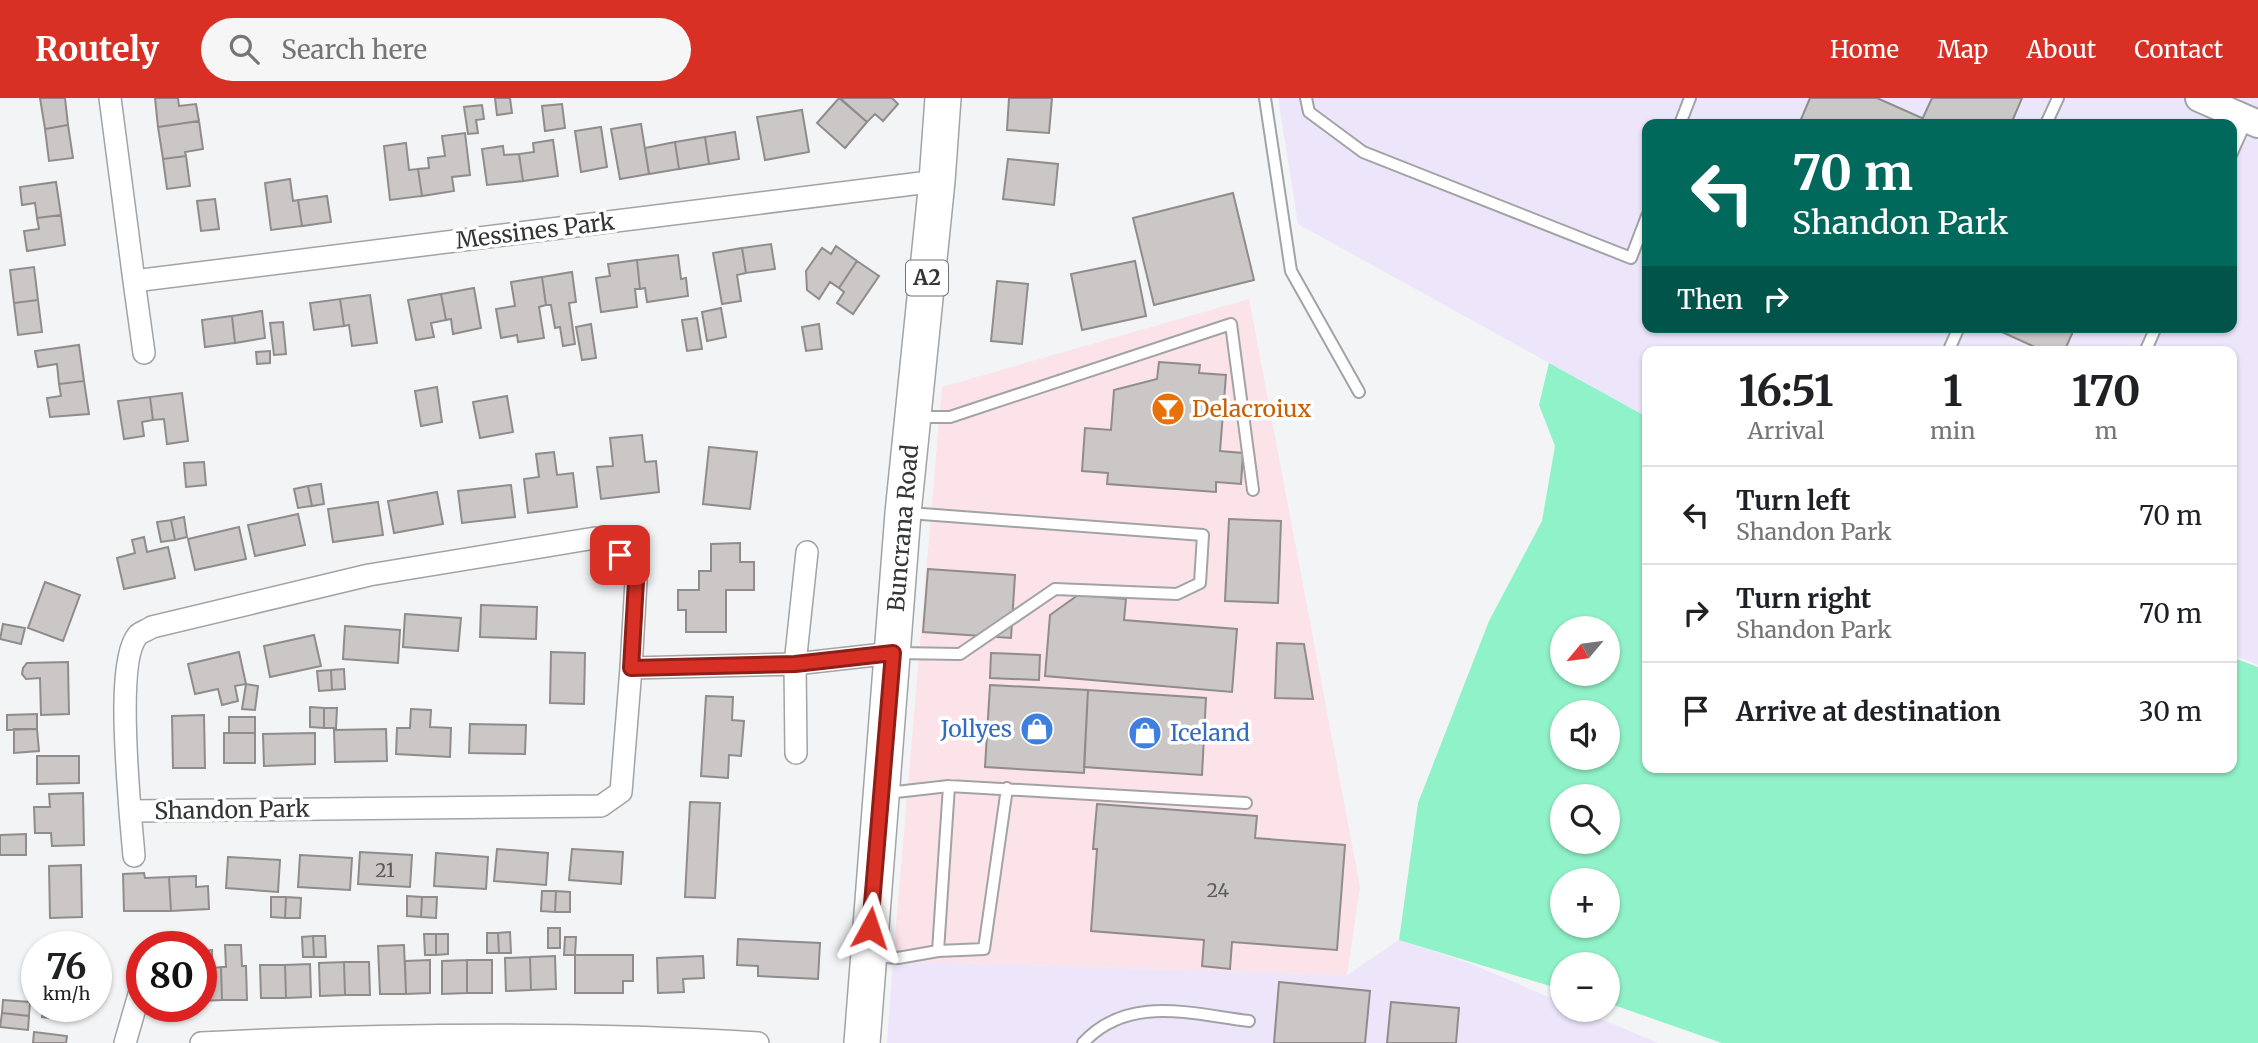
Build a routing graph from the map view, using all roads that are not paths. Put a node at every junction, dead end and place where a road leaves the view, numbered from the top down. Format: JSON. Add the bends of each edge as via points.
{"nodes":[{"id":1,"x":110,"y":98,"type":"edge"},
{"id":2,"x":943,"y":98,"type":"edge"},
{"id":3,"x":1265,"y":98,"type":"edge"},
{"id":4,"x":1306,"y":98,"type":"edge"},
{"id":5,"x":1690,"y":98,"type":"edge"},
{"id":6,"x":2058,"y":98,"type":"edge"},
{"id":7,"x":2199,"y":98,"type":"edge"},
{"id":8,"x":2242,"y":113,"type":"edge"},
{"id":9,"x":1682,"y":119,"type":"edge"},
{"id":10,"x":2048,"y":119,"type":"edge"},
{"id":11,"x":2237,"y":132,"type":"edge"},
{"id":12,"x":937,"y":181,"type":"junction"},
{"id":13,"x":1642,"y":230,"type":"edge"},
{"id":14,"x":134,"y":282,"type":"junction"},
{"id":15,"x":144,"y":353,"type":"dead end"},
{"id":16,"x":1359,"y":392,"type":"dead end"},
{"id":17,"x":913,"y":417,"type":"junction"},
{"id":18,"x":1253,"y":490,"type":"dead end"},
{"id":19,"x":903,"y":513,"type":"junction"},
{"id":20,"x":807,"y":552,"type":"dead end"},
{"id":21,"x":893,"y":653,"type":"junction"},
{"id":22,"x":795,"y":664,"type":"junction"},
{"id":23,"x":631,"y":668,"type":"junction"},
{"id":24,"x":796,"y":753,"type":"dead end"},
{"id":25,"x":949,"y":786,"type":"junction"},
{"id":26,"x":1007,"y":788,"type":"junction"},
{"id":27,"x":881,"y":793,"type":"junction"},
{"id":28,"x":1246,"y":803,"type":"dead end"},
{"id":29,"x":130,"y":811,"type":"junction"},
{"id":30,"x":134,"y":856,"type":"dead end"},
{"id":31,"x":938,"y":951,"type":"junction"},
{"id":32,"x":868,"y":955,"type":"junction"},
{"id":33,"x":1249,"y":1021,"type":"dead end"},
{"id":34,"x":131,"y":1022,"type":"edge"},
{"id":35,"x":530,"y":1038,"type":"edge"},
{"id":36,"x":309,"y":1040,"type":"edge"},
{"id":37,"x":125,"y":1043,"type":"edge"},
{"id":38,"x":201,"y":1043,"type":"edge"},
{"id":39,"x":756,"y":1043,"type":"edge"},
{"id":40,"x":862,"y":1043,"type":"edge"},
{"id":41,"x":1083,"y":1043,"type":"edge"}],
"edges":[{"from":1,"to":14,"type":"street"},
{"from":2,"to":12,"type":"highway","name":"Buncrana Road","number":"A2"},
{"from":3,"to":16,"type":"lane","via":[[1291,271]]},
{"from":4,"to":13,"type":"lane","via":[[1308,112],[1363,152],[1632,258]]},
{"from":5,"to":9,"type":"lane"},
{"from":6,"to":10,"type":"lane"},
{"from":7,"to":8,"type":"street"},
{"from":8,"to":11,"type":"lane"},
{"from":12,"to":14,"type":"street","name":"Messines Park"},
{"from":12,"to":17,"type":"highway","name":"Buncrana Road","number":"A2"},
{"from":14,"to":15,"type":"street"},
{"from":17,"to":18,"type":"lane","via":[[950,417],[1231,324]]},
{"from":17,"to":19,"type":"highway","name":"Buncrana Road","number":"A2"},
{"from":19,"to":21,"type":"highway","name":"Buncrana Road","number":"A2"},
{"from":19,"to":21,"type":"lane","via":[[1203,535],[1200,583],[1177,594],[1055,589],[960,654]]},
{"from":20,"to":22,"type":"street"},
{"from":21,"to":22,"type":"street"},
{"from":21,"to":27,"type":"highway","name":"Buncrana Road","number":"A2"},
{"from":22,"to":23,"type":"street"},
{"from":22,"to":24,"type":"street"},
{"from":23,"to":29,"type":"street","name":"Shandon Park","via":[[621,792],[601,806]]},
{"from":23,"to":29,"type":"street","name":"Shandon Park","via":[[636,581],[620,555],[595,538],[369,575],[152,627],[138,635],[128,660],[125,704]]},
{"from":25,"to":26,"type":"lane"},
{"from":25,"to":27,"type":"lane"},
{"from":25,"to":31,"type":"lane"},
{"from":26,"to":28,"type":"lane"},
{"from":26,"to":31,"type":"lane","via":[[984,949]]},
{"from":27,"to":32,"type":"highway","name":"Buncrana Road","number":"A2"},
{"from":29,"to":30,"type":"street"},
{"from":31,"to":32,"type":"lane","via":[[898,958]]},
{"from":32,"to":40,"type":"highway","name":"Buncrana Road","number":"A2"},
{"from":33,"to":41,"type":"lane","via":[[1147,1011],[1106,1022]]},
{"from":34,"to":37,"type":"street"},
{"from":35,"to":36,"type":"street"},
{"from":35,"to":39,"type":"street"},
{"from":36,"to":38,"type":"street"}]}
